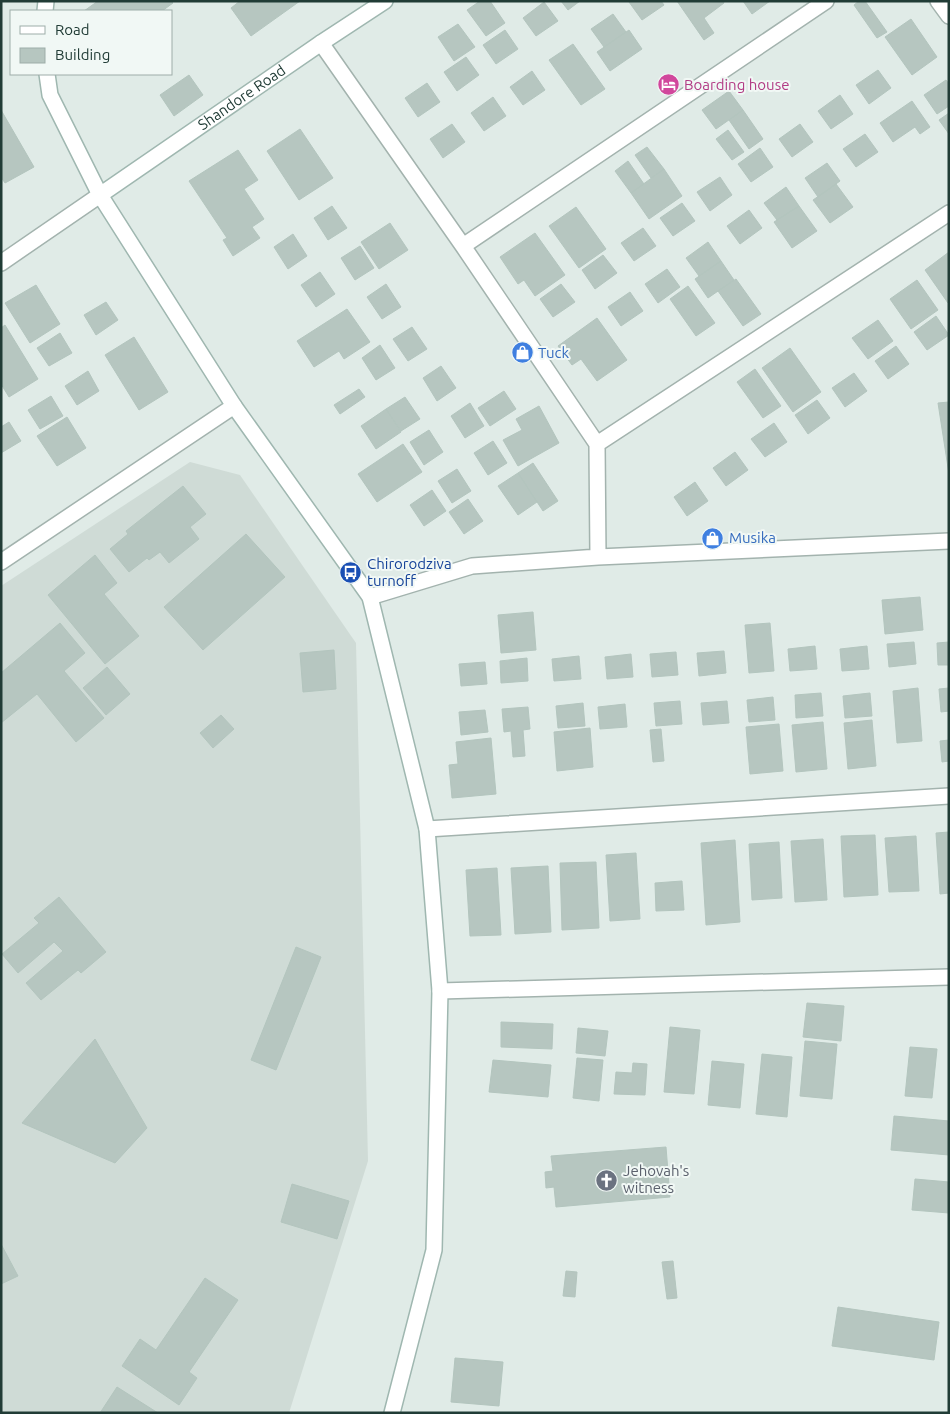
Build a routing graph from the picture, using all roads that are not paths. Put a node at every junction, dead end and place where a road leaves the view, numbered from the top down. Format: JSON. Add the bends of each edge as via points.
{"nodes":[{"id":1,"x":384,"y":1,"type":"edge"},
{"id":2,"x":826,"y":1,"type":"edge"},
{"id":3,"x":938,"y":1,"type":"edge"},
{"id":4,"x":949,"y":16,"type":"edge"},
{"id":5,"x":321,"y":43,"type":"junction"},
{"id":6,"x":47,"y":75,"type":"edge"},
{"id":7,"x":100,"y":195,"type":"junction"},
{"id":8,"x":949,"y":213,"type":"edge"},
{"id":9,"x":463,"y":246,"type":"junction"},
{"id":10,"x":1,"y":263,"type":"edge"},
{"id":11,"x":234,"y":406,"type":"junction"},
{"id":12,"x":598,"y":444,"type":"junction"},
{"id":13,"x":949,"y":541,"type":"edge"},
{"id":14,"x":598,"y":558,"type":"junction"},
{"id":15,"x":1,"y":562,"type":"edge"},
{"id":16,"x":370,"y":597,"type":"junction"},
{"id":17,"x":949,"y":796,"type":"edge"},
{"id":18,"x":427,"y":829,"type":"junction"},
{"id":19,"x":949,"y":977,"type":"edge"},
{"id":20,"x":440,"y":991,"type":"junction"},
{"id":21,"x":392,"y":1413,"type":"edge"}],
"edges":[{"from":1,"to":5,"type":"street","name":"Shandore Road"},
{"from":2,"to":9,"type":"street"},
{"from":3,"to":4,"type":"street"},
{"from":5,"to":7,"type":"street","name":"Shandore Road"},
{"from":5,"to":9,"type":"street"},
{"from":6,"to":7,"type":"street","via":[[50,95]]},
{"from":7,"to":10,"type":"street","name":"Shandore Road"},
{"from":7,"to":11,"type":"street"},
{"from":8,"to":12,"type":"street"},
{"from":9,"to":12,"type":"street"},
{"from":11,"to":15,"type":"street"},
{"from":11,"to":16,"type":"street"},
{"from":12,"to":14,"type":"street"},
{"from":13,"to":14,"type":"street"},
{"from":14,"to":16,"type":"street","via":[[472,566]]},
{"from":16,"to":18,"type":"street"},
{"from":17,"to":18,"type":"street"},
{"from":18,"to":20,"type":"street"},
{"from":19,"to":20,"type":"street"},
{"from":20,"to":21,"type":"street","via":[[434,1250]]}]}
